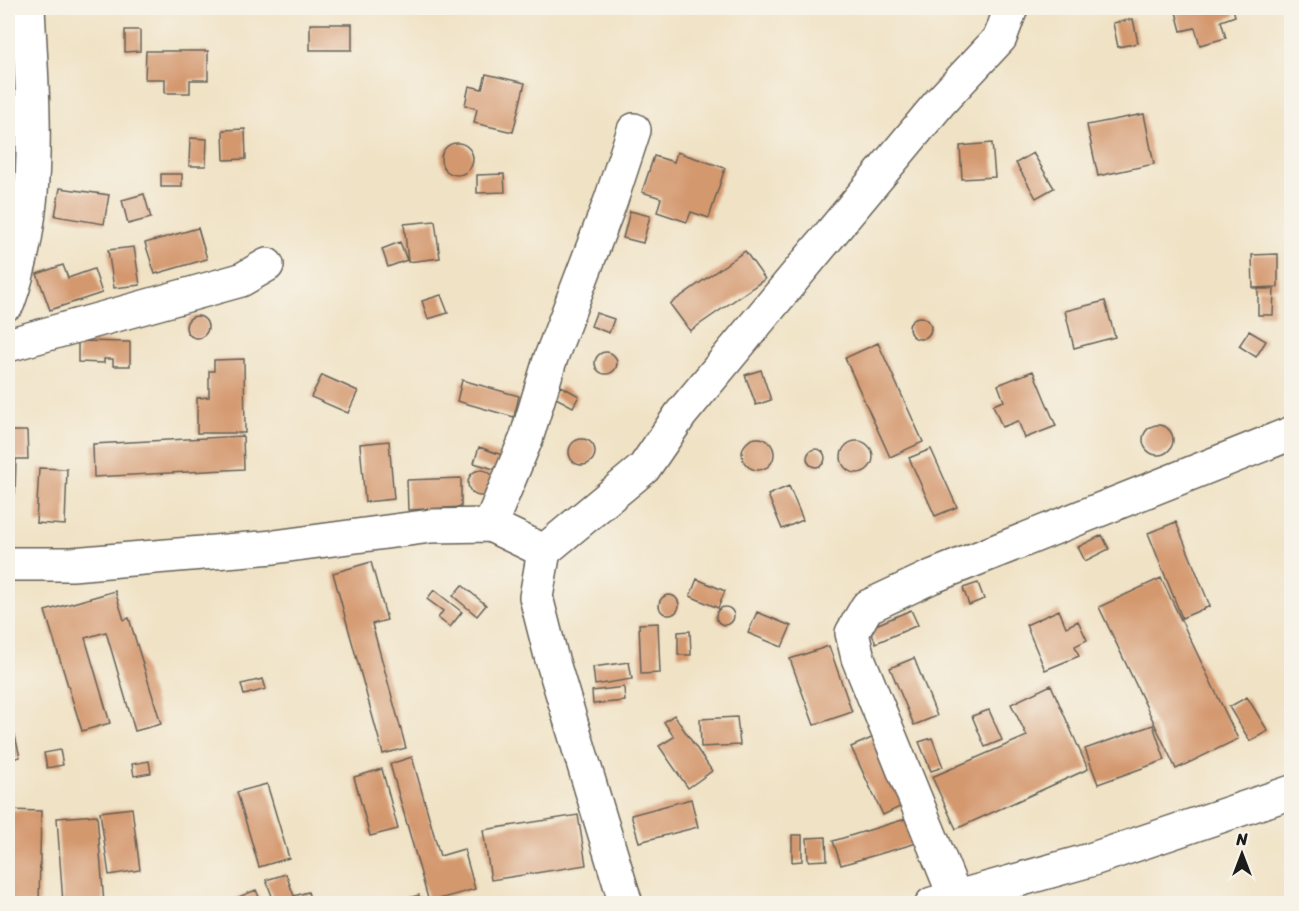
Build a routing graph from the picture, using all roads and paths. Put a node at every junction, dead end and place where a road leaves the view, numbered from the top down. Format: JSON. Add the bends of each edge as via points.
{"nodes":[{"id":1,"x":28,"y":8,"type":"edge"},
{"id":2,"x":1011,"y":8,"type":"edge"},
{"id":3,"x":634,"y":130,"type":"dead end"},
{"id":4,"x":267,"y":265,"type":"dead end"},
{"id":5,"x":8,"y":303,"type":"edge"},
{"id":6,"x":8,"y":345,"type":"edge"},
{"id":7,"x":1292,"y":433,"type":"edge"},
{"id":8,"x":490,"y":525,"type":"junction"},
{"id":9,"x":544,"y":551,"type":"junction"},
{"id":10,"x":8,"y":564,"type":"edge"},
{"id":11,"x":1292,"y":792,"type":"edge"},
{"id":12,"x":944,"y":901,"type":"edge"},
{"id":13,"x":626,"y":903,"type":"edge"}],
"edges":[{"from":1,"to":5,"type":"street","via":[[34,153],[30,220]]},
{"from":2,"to":9,"type":"street","via":[[1000,38],[940,102],[681,414],[644,468]]},
{"from":3,"to":8,"type":"street","via":[[550,360],[526,439]]},
{"from":4,"to":6,"type":"street","via":[[241,280]]},
{"from":7,"to":12,"type":"street","via":[[931,577],[867,608],[852,633],[858,658]]},
{"from":8,"to":9,"type":"street"},
{"from":8,"to":10,"type":"street","via":[[431,526],[315,543],[72,564]]},
{"from":9,"to":13,"type":"street","via":[[536,597]]},
{"from":11,"to":12,"type":"street","via":[[1090,860]]}]}
